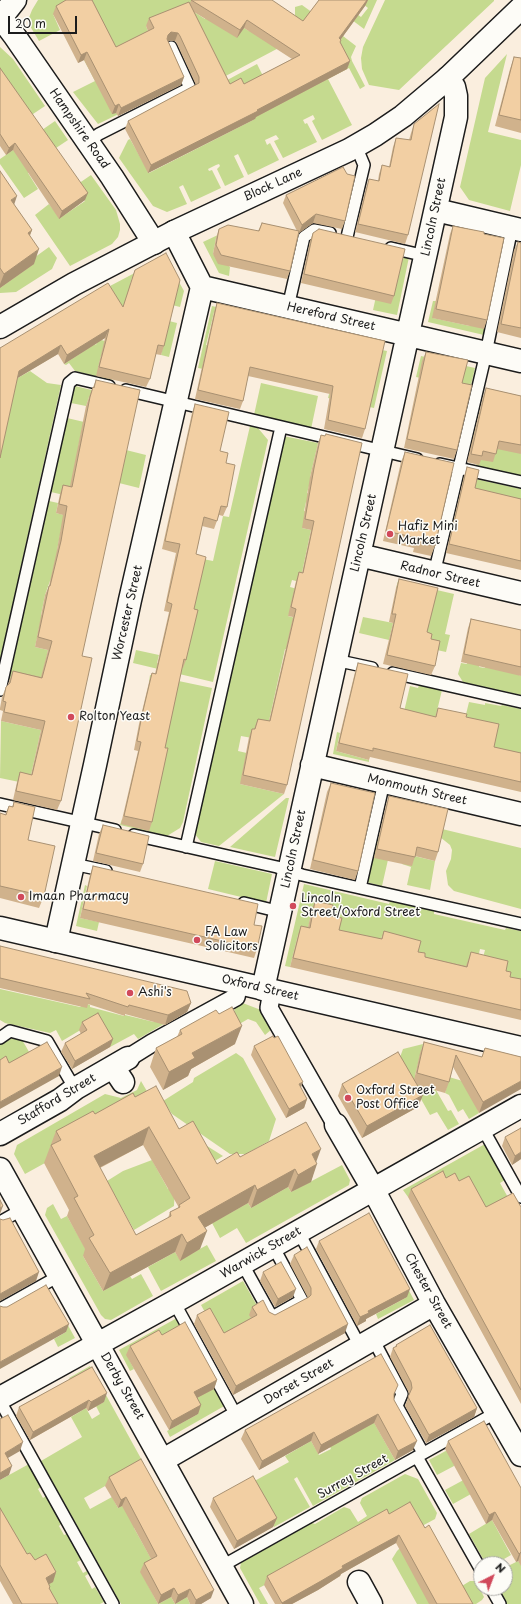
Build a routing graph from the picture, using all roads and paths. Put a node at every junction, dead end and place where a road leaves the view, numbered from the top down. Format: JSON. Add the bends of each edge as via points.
{"nodes":[{"id":1,"x":15,"y":0,"type":"edge"},
{"id":2,"x":521,"y":8,"type":"edge"},
{"id":3,"x":0,"y":19,"type":"edge"},
{"id":4,"x":171,"y":47,"type":"edge"},
{"id":5,"x":448,"y":78,"type":"junction"},
{"id":6,"x":88,"y":142,"type":"junction"},
{"id":7,"x":356,"y":146,"type":"junction"},
{"id":8,"x":436,"y":210,"type":"junction"},
{"id":9,"x":517,"y":229,"type":"edge"},
{"id":10,"x":174,"y":232,"type":"junction"},
{"id":11,"x":154,"y":243,"type":"junction"},
{"id":12,"x":384,"y":246,"type":"edge"},
{"id":13,"x":426,"y":256,"type":"junction"},
{"id":14,"x":202,"y":287,"type":"junction"},
{"id":15,"x":288,"y":307,"type":"junction"},
{"id":16,"x":0,"y":327,"type":"edge"},
{"id":17,"x":409,"y":335,"type":"junction"},
{"id":18,"x":486,"y":353,"type":"junction"},
{"id":19,"x":521,"y":361,"type":"edge"},
{"id":20,"x":176,"y":402,"type":"junction"},
{"id":21,"x":280,"y":427,"type":"junction"},
{"id":22,"x":382,"y":451,"type":"junction"},
{"id":23,"x":459,"y":468,"type":"junction"},
{"id":24,"x":521,"y":482,"type":"edge"},
{"id":25,"x":359,"y":555,"type":"junction"},
{"id":26,"x":434,"y":574,"type":"junction"},
{"id":27,"x":521,"y":593,"type":"edge"},
{"id":28,"x":335,"y":660,"type":"junction"},
{"id":29,"x":0,"y":690,"type":"edge"},
{"id":30,"x":521,"y":702,"type":"edge"},
{"id":31,"x":312,"y":765,"type":"junction"},
{"id":32,"x":384,"y":782,"type":"junction"},
{"id":33,"x":0,"y":804,"type":"edge"},
{"id":34,"x":521,"y":814,"type":"edge"},
{"id":35,"x":82,"y":823,"type":"junction"},
{"id":36,"x":186,"y":847,"type":"junction"},
{"id":37,"x":73,"y":864,"type":"junction"},
{"id":38,"x":290,"y":871,"type":"junction"},
{"id":39,"x":115,"y":874,"type":"edge"},
{"id":40,"x":360,"y":888,"type":"junction"},
{"id":41,"x":230,"y":900,"type":"edge"},
{"id":42,"x":281,"y":912,"type":"junction"},
{"id":43,"x":521,"y":924,"type":"edge"},
{"id":44,"x":0,"y":928,"type":"edge"},
{"id":45,"x":56,"y":940,"type":"junction"},
{"id":46,"x":239,"y":984,"type":"junction"},
{"id":47,"x":268,"y":990,"type":"junction"},
{"id":48,"x":0,"y":1038,"type":"edge"},
{"id":49,"x":521,"y":1048,"type":"edge"},
{"id":50,"x":121,"y":1069,"type":"joint"},
{"id":51,"x":75,"y":1089,"type":"junction"},
{"id":52,"x":521,"y":1106,"type":"edge"},
{"id":53,"x":336,"y":1125,"type":"joint"},
{"id":54,"x":483,"y":1128,"type":"junction"},
{"id":55,"x":0,"y":1134,"type":"edge"},
{"id":56,"x":0,"y":1169,"type":"edge"},
{"id":57,"x":373,"y":1189,"type":"junction"},
{"id":58,"x":521,"y":1197,"type":"edge"},
{"id":59,"x":23,"y":1209,"type":"junction"},
{"id":60,"x":0,"y":1222,"type":"edge"},
{"id":61,"x":298,"y":1231,"type":"junction"},
{"id":62,"x":273,"y":1246,"type":"junction"},
{"id":63,"x":242,"y":1263,"type":"junction"},
{"id":64,"x":59,"y":1276,"type":"junction"},
{"id":65,"x":174,"y":1302,"type":"junction"},
{"id":66,"x":434,"y":1304,"type":"junction"},
{"id":67,"x":0,"y":1309,"type":"edge"},
{"id":68,"x":366,"y":1342,"type":"junction"},
{"id":69,"x":98,"y":1344,"type":"junction"},
{"id":70,"x":0,"y":1399,"type":"edge"},
{"id":71,"x":497,"y":1412,"type":"junction"},
{"id":72,"x":238,"y":1417,"type":"junction"},
{"id":73,"x":420,"y":1455,"type":"junction"},
{"id":74,"x":521,"y":1455,"type":"edge"},
{"id":75,"x":163,"y":1460,"type":"junction"},
{"id":76,"x":474,"y":1556,"type":"edge"},
{"id":77,"x":222,"y":1566,"type":"junction"},
{"id":78,"x":359,"y":1582,"type":"dead end"},
{"id":79,"x":113,"y":1604,"type":"edge"},
{"id":80,"x":242,"y":1604,"type":"edge"},
{"id":81,"x":371,"y":1604,"type":"edge"}],
"edges":[{"from":1,"to":3,"type":"street"},
{"from":2,"to":5,"type":"street","name":"Block Lane"},
{"from":3,"to":6,"type":"street","name":"Hampshire Road"},
{"from":4,"to":6,"type":"lane","via":[[190,88]]},
{"from":5,"to":7,"type":"street","name":"Block Lane","via":[[403,116]]},
{"from":5,"to":8,"type":"street","name":"Lincoln Street","via":[[456,96],[456,116]]},
{"from":6,"to":11,"type":"street","name":"Hampshire Road"},
{"from":7,"to":10,"type":"street","name":"Block Lane"},
{"from":7,"to":15,"type":"lane","via":[[364,165],[351,238],[314,230],[304,237]]},
{"from":8,"to":9,"type":"street"},
{"from":8,"to":13,"type":"street","name":"Lincoln Street"},
{"from":9,"to":18,"type":"lane"},
{"from":10,"to":11,"type":"street","name":"Block Lane"},
{"from":10,"to":14,"type":"street"},
{"from":11,"to":16,"type":"street","name":"Block Lane","via":[[74,284]]},
{"from":12,"to":13,"type":"lane"},
{"from":13,"to":17,"type":"street","name":"Lincoln Street"},
{"from":14,"to":15,"type":"street","name":"Hereford Street"},
{"from":14,"to":20,"type":"street","name":"Worcester Street"},
{"from":15,"to":17,"type":"street","name":"Hereford Street"},
{"from":17,"to":18,"type":"street","name":"Hereford Street"},
{"from":17,"to":22,"type":"street","name":"Lincoln Street"},
{"from":18,"to":19,"type":"street","name":"Hereford Street"},
{"from":18,"to":23,"type":"lane"},
{"from":20,"to":21,"type":"lane"},
{"from":20,"to":29,"type":"lane","via":[[75,378],[69,383]]},
{"from":20,"to":35,"type":"street","name":"Worcester Street"},
{"from":21,"to":22,"type":"lane"},
{"from":21,"to":36,"type":"lane"},
{"from":22,"to":23,"type":"lane"},
{"from":22,"to":25,"type":"street","name":"Lincoln Street"},
{"from":23,"to":24,"type":"lane"},
{"from":23,"to":26,"type":"lane"},
{"from":25,"to":26,"type":"street","name":"Radnor Street"},
{"from":25,"to":28,"type":"street","name":"Lincoln Street"},
{"from":26,"to":27,"type":"street","name":"Radnor Street"},
{"from":28,"to":30,"type":"lane"},
{"from":28,"to":31,"type":"street","name":"Lincoln Street"},
{"from":31,"to":32,"type":"street","name":"Monmouth Street"},
{"from":31,"to":38,"type":"street","name":"Lincoln Street"},
{"from":32,"to":34,"type":"street","name":"Monmouth Street"},
{"from":32,"to":40,"type":"lane"},
{"from":33,"to":35,"type":"lane"},
{"from":35,"to":36,"type":"lane"},
{"from":35,"to":37,"type":"street","name":"Worcester Street"},
{"from":36,"to":38,"type":"lane"},
{"from":37,"to":39,"type":"lane"},
{"from":37,"to":45,"type":"street","name":"Worcester Street"},
{"from":38,"to":40,"type":"lane"},
{"from":38,"to":42,"type":"street","name":"Lincoln Street"},
{"from":40,"to":43,"type":"lane"},
{"from":41,"to":42,"type":"lane"},
{"from":42,"to":47,"type":"street","name":"Lincoln Street"},
{"from":44,"to":45,"type":"street","name":"Oxford Street"},
{"from":45,"to":46,"type":"street","name":"Oxford Street"},
{"from":46,"to":47,"type":"street","name":"Oxford Street"},
{"from":46,"to":50,"type":"street","via":[[236,997],[152,1043]]},
{"from":47,"to":49,"type":"street","name":"Oxford Street"},
{"from":47,"to":53,"type":"street","via":[[269,1008]]},
{"from":48,"to":51,"type":"lane","via":[[10,1031],[47,1041]]},
{"from":50,"to":51,"type":"street","name":"Stafford Street"},
{"from":51,"to":55,"type":"street","name":"Stafford Street"},
{"from":52,"to":54,"type":"street","name":"Warwick Street"},
{"from":53,"to":57,"type":"street","name":"Chester Street"},
{"from":54,"to":57,"type":"street","name":"Warwick Street"},
{"from":54,"to":58,"type":"lane"},
{"from":56,"to":59,"type":"street","name":"Derby Street"},
{"from":57,"to":61,"type":"street","name":"Warwick Street"},
{"from":57,"to":66,"type":"street","name":"Chester Street"},
{"from":59,"to":60,"type":"lane"},
{"from":59,"to":64,"type":"street","name":"Derby Street"},
{"from":61,"to":62,"type":"street","name":"Warwick Street"},
{"from":61,"to":68,"type":"lane"},
{"from":62,"to":63,"type":"street","name":"Warwick Street"},
{"from":62,"to":63,"type":"lane","via":[[302,1300],[272,1317]]},
{"from":63,"to":65,"type":"street","name":"Warwick Street"},
{"from":64,"to":67,"type":"lane"},
{"from":64,"to":69,"type":"street","name":"Derby Street"},
{"from":65,"to":69,"type":"street","name":"Warwick Street"},
{"from":65,"to":72,"type":"lane"},
{"from":66,"to":68,"type":"street","name":"Dorset Street"},
{"from":66,"to":71,"type":"street","name":"Chester Street"},
{"from":68,"to":72,"type":"street","name":"Dorset Street"},
{"from":68,"to":73,"type":"lane","via":[[402,1394],[396,1406]]},
{"from":69,"to":70,"type":"street","name":"Warwick Street"},
{"from":69,"to":75,"type":"street","name":"Derby Street"},
{"from":70,"to":79,"type":"lane"},
{"from":71,"to":73,"type":"lane","name":"Surrey Street"},
{"from":71,"to":74,"type":"street","name":"Chester Street"},
{"from":72,"to":75,"type":"street","name":"Dorset Street"},
{"from":73,"to":76,"type":"lane"},
{"from":73,"to":77,"type":"lane","name":"Surrey Street"},
{"from":75,"to":77,"type":"street","name":"Derby Street"},
{"from":77,"to":80,"type":"street","name":"Derby Street"},
{"from":78,"to":81,"type":"street"}]}
